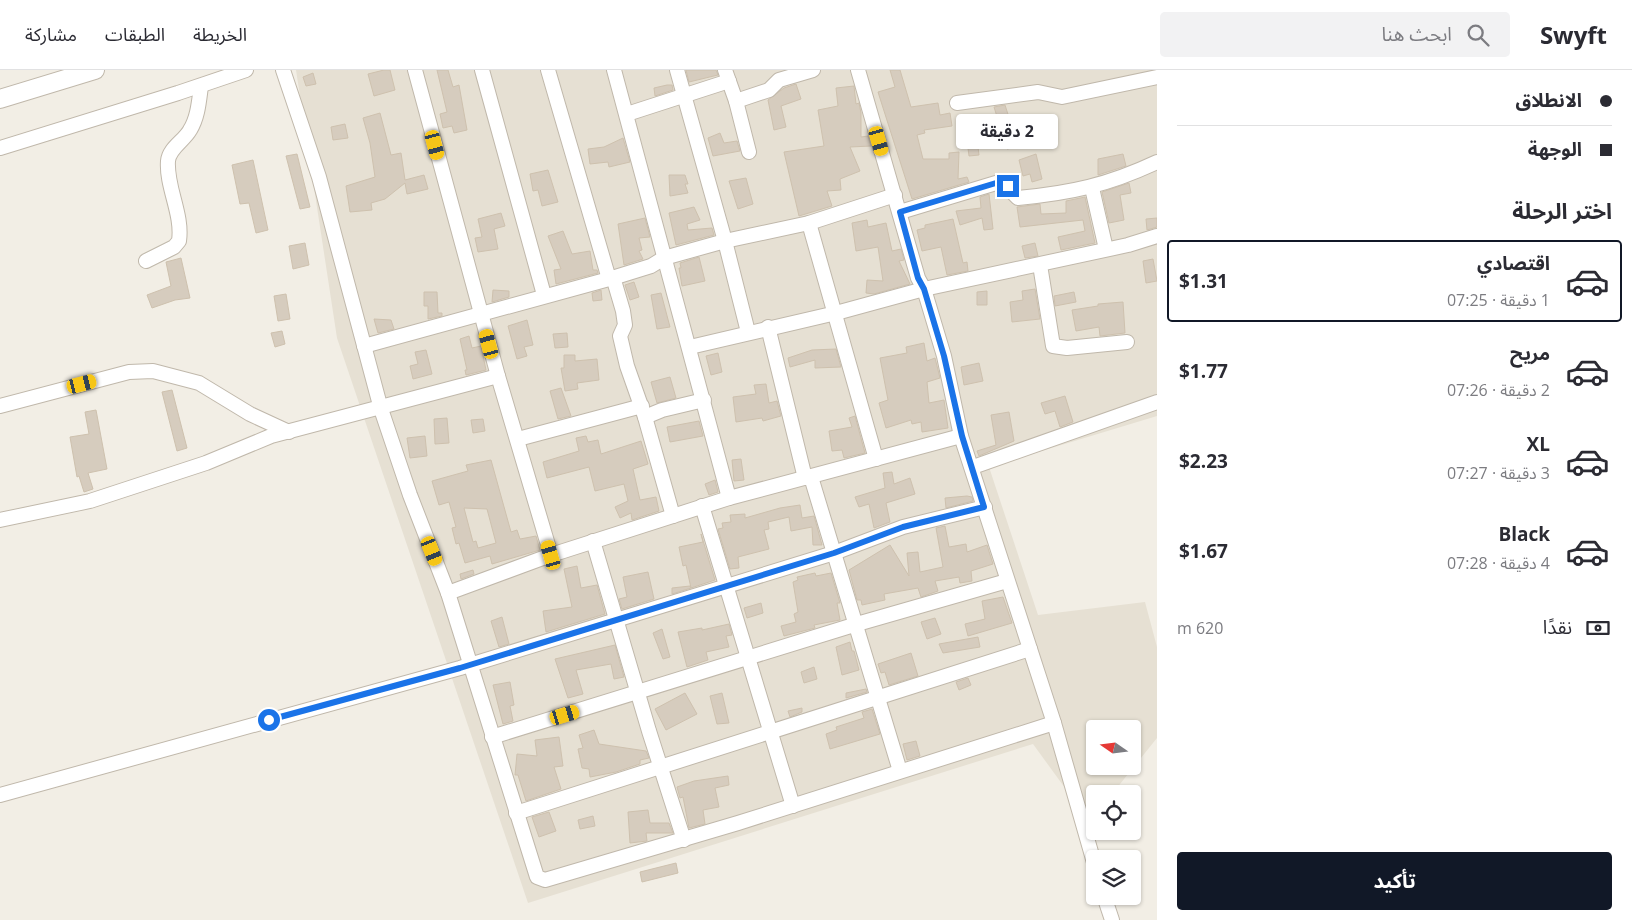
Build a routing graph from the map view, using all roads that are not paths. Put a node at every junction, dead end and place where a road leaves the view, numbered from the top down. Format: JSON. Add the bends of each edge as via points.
{"nodes":[{"id":1,"x":95,"y":70,"type":"edge"},
{"id":2,"x":246,"y":70,"type":"edge"},
{"id":3,"x":283,"y":70,"type":"edge"},
{"id":4,"x":415,"y":70,"type":"edge"},
{"id":5,"x":482,"y":70,"type":"edge"},
{"id":6,"x":548,"y":70,"type":"edge"},
{"id":7,"x":614,"y":70,"type":"edge"},
{"id":8,"x":677,"y":70,"type":"edge"},
{"id":9,"x":813,"y":70,"type":"edge"},
{"id":10,"x":858,"y":70,"type":"edge"},
{"id":11,"x":727,"y":75,"type":"edge"},
{"id":12,"x":1157,"y":77,"type":"edge"},
{"id":13,"x":200,"y":86,"type":"junction"},
{"id":14,"x":684,"y":95,"type":"junction"},
{"id":15,"x":0,"y":99,"type":"edge"},
{"id":16,"x":736,"y":102,"type":"junction"},
{"id":17,"x":957,"y":103,"type":"dead end"},
{"id":18,"x":627,"y":114,"type":"junction"},
{"id":19,"x":0,"y":148,"type":"edge"},
{"id":20,"x":749,"y":152,"type":"dead end"},
{"id":21,"x":1157,"y":162,"type":"edge"},
{"id":22,"x":1092,"y":188,"type":"junction"},
{"id":23,"x":895,"y":195,"type":"junction"},
{"id":24,"x":900,"y":212,"type":"junction"},
{"id":25,"x":809,"y":223,"type":"junction"},
{"id":26,"x":1157,"y":236,"type":"edge"},
{"id":27,"x":725,"y":241,"type":"junction"},
{"id":28,"x":1106,"y":249,"type":"junction"},
{"id":29,"x":664,"y":258,"type":"junction"},
{"id":30,"x":146,"y":261,"type":"dead end"},
{"id":31,"x":1040,"y":265,"type":"junction"},
{"id":32,"x":611,"y":278,"type":"junction"},
{"id":33,"x":924,"y":289,"type":"junction"},
{"id":34,"x":544,"y":295,"type":"junction"},
{"id":35,"x":480,"y":313,"type":"junction"},
{"id":36,"x":836,"y":313,"type":"junction"},
{"id":37,"x":768,"y":327,"type":"junction"},
{"id":38,"x":748,"y":332,"type":"junction"},
{"id":39,"x":1127,"y":342,"type":"dead end"},
{"id":40,"x":364,"y":346,"type":"junction"},
{"id":41,"x":690,"y":347,"type":"junction"},
{"id":42,"x":498,"y":376,"type":"junction"},
{"id":43,"x":704,"y":400,"type":"junction"},
{"id":44,"x":1157,"y":402,"type":"edge"},
{"id":45,"x":0,"y":406,"type":"edge"},
{"id":46,"x":382,"y":408,"type":"junction"},
{"id":47,"x":644,"y":412,"type":"junction"},
{"id":48,"x":289,"y":432,"type":"junction"},
{"id":49,"x":962,"y":436,"type":"junction"},
{"id":50,"x":518,"y":440,"type":"junction"},
{"id":51,"x":876,"y":459,"type":"junction"},
{"id":52,"x":973,"y":467,"type":"junction"},
{"id":53,"x":808,"y":477,"type":"junction"},
{"id":54,"x":729,"y":498,"type":"junction"},
{"id":55,"x":702,"y":506,"type":"junction"},
{"id":56,"x":984,"y":507,"type":"junction"},
{"id":57,"x":673,"y":516,"type":"junction"},
{"id":58,"x":0,"y":520,"type":"edge"},
{"id":59,"x":593,"y":541,"type":"junction"},
{"id":60,"x":834,"y":553,"type":"junction"},
{"id":61,"x":551,"y":555,"type":"junction"},
{"id":62,"x":1007,"y":581,"type":"junction"},
{"id":63,"x":725,"y":587,"type":"junction"},
{"id":64,"x":448,"y":593,"type":"junction"},
{"id":65,"x":616,"y":620,"type":"junction"},
{"id":66,"x":857,"y":624,"type":"junction"},
{"id":67,"x":1030,"y":649,"type":"junction"},
{"id":68,"x":748,"y":659,"type":"junction"},
{"id":69,"x":471,"y":665,"type":"junction"},
{"id":70,"x":638,"y":694,"type":"junction"},
{"id":71,"x":878,"y":696,"type":"junction"},
{"id":72,"x":1054,"y":722,"type":"junction"},
{"id":73,"x":772,"y":730,"type":"junction"},
{"id":74,"x":492,"y":737,"type":"junction"},
{"id":75,"x":660,"y":765,"type":"junction"},
{"id":76,"x":900,"y":771,"type":"junction"},
{"id":77,"x":0,"y":795,"type":"edge"},
{"id":78,"x":793,"y":806,"type":"junction"},
{"id":79,"x":516,"y":812,"type":"junction"},
{"id":80,"x":684,"y":840,"type":"junction"},
{"id":81,"x":1090,"y":850,"type":"edge"},
{"id":82,"x":1107,"y":905,"type":"edge"},
{"id":83,"x":1112,"y":920,"type":"edge"}],
"edges":[{"from":1,"to":15,"type":"street"},
{"from":2,"to":13,"type":"street"},
{"from":3,"to":40,"type":"street","via":[[320,177]]},
{"from":4,"to":35,"type":"street"},
{"from":5,"to":34,"type":"street"},
{"from":6,"to":32,"type":"street"},
{"from":7,"to":18,"type":"street"},
{"from":8,"to":14,"type":"street"},
{"from":9,"to":16,"type":"street","via":[[779,80],[769,90]]},
{"from":10,"to":23,"type":"street"},
{"from":11,"to":14,"type":"street"},
{"from":11,"to":16,"type":"street"},
{"from":12,"to":17,"type":"street","via":[[1062,97],[1038,92]]},
{"from":13,"to":19,"type":"street"},
{"from":13,"to":30,"type":"street","via":[[193,124],[186,137],[170,152],[168,161],[179,241],[174,247]]},
{"from":14,"to":18,"type":"street"},
{"from":14,"to":27,"type":"street"},
{"from":16,"to":20,"type":"street"},
{"from":18,"to":29,"type":"street"},
{"from":21,"to":22,"type":"street"},
{"from":22,"to":24,"type":"street","via":[[1018,198],[1002,182]]},
{"from":22,"to":28,"type":"street"},
{"from":23,"to":24,"type":"street"},
{"from":23,"to":25,"type":"street"},
{"from":24,"to":33,"type":"street"},
{"from":25,"to":27,"type":"street"},
{"from":25,"to":36,"type":"street"},
{"from":26,"to":28,"type":"street"},
{"from":27,"to":29,"type":"street"},
{"from":27,"to":38,"type":"street"},
{"from":28,"to":31,"type":"street"},
{"from":29,"to":32,"type":"street","via":[[651,266]]},
{"from":29,"to":41,"type":"street"},
{"from":31,"to":33,"type":"street"},
{"from":31,"to":39,"type":"street","via":[[1053,346],[1067,348]]},
{"from":32,"to":34,"type":"street"},
{"from":32,"to":47,"type":"street","via":[[625,325],[621,340],[627,366]]},
{"from":33,"to":36,"type":"street"},
{"from":33,"to":49,"type":"street","via":[[944,356]]},
{"from":34,"to":35,"type":"street"},
{"from":35,"to":40,"type":"street"},
{"from":35,"to":42,"type":"street"},
{"from":36,"to":37,"type":"street"},
{"from":36,"to":51,"type":"street"},
{"from":37,"to":38,"type":"street"},
{"from":37,"to":53,"type":"street"},
{"from":38,"to":41,"type":"street"},
{"from":40,"to":46,"type":"street"},
{"from":41,"to":43,"type":"street"},
{"from":42,"to":46,"type":"street"},
{"from":42,"to":50,"type":"street"},
{"from":43,"to":47,"type":"street"},
{"from":43,"to":54,"type":"street"},
{"from":44,"to":52,"type":"street"},
{"from":45,"to":48,"type":"street","via":[[129,372],[153,372],[199,383],[250,414]]},
{"from":46,"to":48,"type":"street"},
{"from":46,"to":64,"type":"street","via":[[410,495]]},
{"from":47,"to":50,"type":"street"},
{"from":47,"to":57,"type":"street"},
{"from":48,"to":58,"type":"street","via":[[90,501]]},
{"from":49,"to":51,"type":"street"},
{"from":49,"to":52,"type":"street"},
{"from":50,"to":61,"type":"street"},
{"from":51,"to":53,"type":"street"},
{"from":52,"to":56,"type":"street"},
{"from":53,"to":54,"type":"street"},
{"from":53,"to":60,"type":"street"},
{"from":54,"to":55,"type":"street"},
{"from":55,"to":57,"type":"street"},
{"from":55,"to":63,"type":"street"},
{"from":56,"to":60,"type":"street","via":[[903,527]]},
{"from":56,"to":62,"type":"street"},
{"from":57,"to":59,"type":"street"},
{"from":59,"to":61,"type":"street"},
{"from":59,"to":65,"type":"street"},
{"from":60,"to":63,"type":"street"},
{"from":60,"to":66,"type":"street"},
{"from":61,"to":64,"type":"street"},
{"from":62,"to":66,"type":"street"},
{"from":62,"to":67,"type":"street"},
{"from":63,"to":65,"type":"street"},
{"from":63,"to":68,"type":"street"},
{"from":64,"to":69,"type":"street"},
{"from":65,"to":69,"type":"street"},
{"from":65,"to":70,"type":"street"},
{"from":66,"to":68,"type":"street"},
{"from":66,"to":71,"type":"street"},
{"from":67,"to":71,"type":"street"},
{"from":67,"to":72,"type":"street"},
{"from":68,"to":70,"type":"street"},
{"from":68,"to":73,"type":"street"},
{"from":69,"to":74,"type":"street"},
{"from":69,"to":77,"type":"street"},
{"from":70,"to":74,"type":"street"},
{"from":70,"to":75,"type":"street"},
{"from":71,"to":73,"type":"street"},
{"from":71,"to":76,"type":"street"},
{"from":72,"to":76,"type":"street"},
{"from":72,"to":81,"type":"street"},
{"from":73,"to":75,"type":"street"},
{"from":73,"to":78,"type":"street"},
{"from":74,"to":79,"type":"street"},
{"from":75,"to":79,"type":"street"},
{"from":75,"to":80,"type":"street"},
{"from":76,"to":78,"type":"street"},
{"from":78,"to":80,"type":"street"},
{"from":79,"to":80,"type":"street","via":[[540,880]]},
{"from":82,"to":83,"type":"street"}]}
